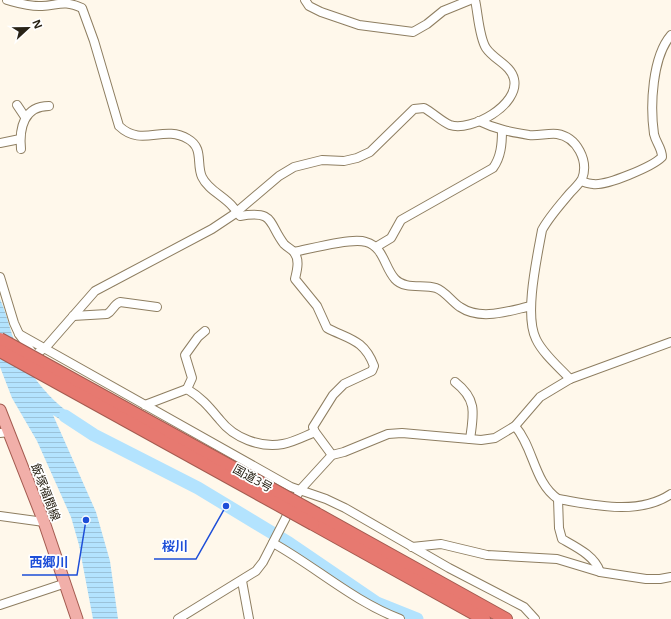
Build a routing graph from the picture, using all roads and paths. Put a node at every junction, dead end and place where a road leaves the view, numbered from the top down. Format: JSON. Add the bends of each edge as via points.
{"nodes":[{"id":1,"x":7,"y":0,"type":"edge"},
{"id":2,"x":305,"y":0,"type":"edge"},
{"id":3,"x":470,"y":0,"type":"edge"},
{"id":4,"x":475,"y":0,"type":"edge"},
{"id":5,"x":671,"y":35,"type":"edge"},
{"id":6,"x":17,"y":105,"type":"dead end"},
{"id":7,"x":49,"y":106,"type":"dead end"},
{"id":8,"x":25,"y":117,"type":"junction"},
{"id":9,"x":479,"y":121,"type":"junction"},
{"id":10,"x":502,"y":130,"type":"junction"},
{"id":11,"x":20,"y":139,"type":"junction"},
{"id":12,"x":0,"y":143,"type":"edge"},
{"id":13,"x":21,"y":149,"type":"dead end"},
{"id":14,"x":666,"y":149,"type":"edge"},
{"id":15,"x":580,"y":181,"type":"junction"},
{"id":16,"x":236,"y":212,"type":"junction"},
{"id":17,"x":376,"y":247,"type":"junction"},
{"id":18,"x":294,"y":252,"type":"junction"},
{"id":19,"x":0,"y":277,"type":"edge"},
{"id":20,"x":531,"y":306,"type":"junction"},
{"id":21,"x":157,"y":307,"type":"dead end"},
{"id":22,"x":73,"y":316,"type":"junction"},
{"id":23,"x":205,"y":331,"type":"dead end"},
{"id":24,"x":19,"y":334,"type":"junction"},
{"id":25,"x":0,"y":339,"type":"edge"},
{"id":26,"x":671,"y":342,"type":"edge"},
{"id":27,"x":46,"y":347,"type":"junction"},
{"id":28,"x":0,"y":351,"type":"edge"},
{"id":29,"x":35,"y":355,"type":"junction"},
{"id":30,"x":0,"y":356,"type":"edge"},
{"id":31,"x":570,"y":379,"type":"junction"},
{"id":32,"x":45,"y":380,"type":"dead end"},
{"id":33,"x":455,"y":382,"type":"dead end"},
{"id":34,"x":68,"y":389,"type":"junction"},
{"id":35,"x":187,"y":389,"type":"junction"},
{"id":36,"x":145,"y":405,"type":"junction"},
{"id":37,"x":0,"y":410,"type":"edge"},
{"id":38,"x":515,"y":426,"type":"junction"},
{"id":39,"x":4,"y":432,"type":"edge"},
{"id":40,"x":315,"y":432,"type":"junction"},
{"id":41,"x":470,"y":439,"type":"junction"},
{"id":42,"x":332,"y":455,"type":"junction"},
{"id":43,"x":300,"y":490,"type":"junction"},
{"id":44,"x":671,"y":494,"type":"edge"},
{"id":45,"x":558,"y":499,"type":"junction"},
{"id":46,"x":0,"y":516,"type":"edge"},
{"id":47,"x":315,"y":519,"type":"junction"},
{"id":48,"x":44,"y":522,"type":"junction"},
{"id":49,"x":275,"y":538,"type":"junction"},
{"id":50,"x":412,"y":547,"type":"junction"},
{"id":51,"x":600,"y":572,"type":"junction"},
{"id":52,"x":671,"y":577,"type":"edge"},
{"id":53,"x":242,"y":581,"type":"junction"},
{"id":54,"x":66,"y":583,"type":"junction"},
{"id":55,"x":0,"y":605,"type":"edge"},
{"id":56,"x":77,"y":619,"type":"edge"},
{"id":57,"x":178,"y":619,"type":"edge"},
{"id":58,"x":249,"y":619,"type":"edge"},
{"id":59,"x":400,"y":619,"type":"edge"},
{"id":60,"x":484,"y":619,"type":"edge"},
{"id":61,"x":506,"y":619,"type":"edge"},
{"id":62,"x":534,"y":619,"type":"edge"}],
"edges":[{"from":1,"to":16,"type":"street","via":[[33,6],[72,2],[82,8],[119,126],[126,133],[136,137],[170,132],[189,139],[199,154],[200,170],[206,184],[234,207]]},
{"from":2,"to":3,"type":"street","via":[[309,6],[321,12],[359,25],[413,32],[443,11]]},
{"from":4,"to":9,"type":"street","via":[[485,46],[512,73],[515,81],[513,94],[505,106]]},
{"from":5,"to":14,"type":"street","via":[[658,59],[652,122],[655,138]]},
{"from":6,"to":8,"type":"street"},
{"from":7,"to":8,"type":"street","via":[[39,106]]},
{"from":8,"to":11,"type":"street"},
{"from":9,"to":10,"type":"street"},
{"from":9,"to":16,"type":"street","via":[[450,125],[424,108],[414,109],[370,152],[344,161],[322,160],[294,167],[278,176]]},
{"from":10,"to":15,"type":"street","via":[[532,135],[558,134],[571,141],[579,147],[582,155],[584,170]]},
{"from":10,"to":17,"type":"street","via":[[502,145],[498,161],[493,168],[401,220],[391,238]]},
{"from":11,"to":12,"type":"street"},
{"from":11,"to":13,"type":"street"},
{"from":14,"to":15,"type":"street","via":[[658,161],[612,180],[593,184]]},
{"from":15,"to":20,"type":"street","via":[[542,230]]},
{"from":16,"to":18,"type":"street","via":[[240,216],[255,214],[266,217],[273,223],[285,244]]},
{"from":16,"to":22,"type":"street","via":[[212,229],[94,291]]},
{"from":17,"to":18,"type":"street","via":[[354,240]]},
{"from":17,"to":20,"type":"street","via":[[395,279],[406,285],[436,288],[461,308],[489,315]]},
{"from":18,"to":40,"type":"street","via":[[298,267],[295,279],[317,306],[327,328],[357,341],[374,366],[372,371],[344,384],[333,395],[313,427]]},
{"from":19,"to":24,"type":"street"},
{"from":20,"to":31,"type":"street","via":[[531,327],[536,340]]},
{"from":21,"to":22,"type":"street","via":[[120,302],[107,314]]},
{"from":22,"to":27,"type":"street"},
{"from":23,"to":35,"type":"street","via":[[194,341],[185,355],[192,378]]},
{"from":24,"to":27,"type":"street"},
{"from":24,"to":29,"type":"street"},
{"from":25,"to":47,"type":"highway","name":"国道3号","bridge":true},
{"from":26,"to":31,"type":"street"},
{"from":27,"to":29,"type":"street"},
{"from":27,"to":36,"type":"street"},
{"from":28,"to":34,"type":"highway","name":"国道3号","bridge":true},
{"from":29,"to":32,"type":"street","via":[[36,365]]},
{"from":30,"to":34,"type":"highway","bridge":true},
{"from":31,"to":38,"type":"street","via":[[540,397]]},
{"from":33,"to":41,"type":"street","via":[[467,391],[470,399],[473,414]]},
{"from":34,"to":47,"type":"highway","name":"国道3号","bridge":true},
{"from":35,"to":36,"type":"street"},
{"from":35,"to":40,"type":"street","via":[[208,405],[220,421],[245,439],[256,443],[283,444]]},
{"from":36,"to":43,"type":"street"},
{"from":37,"to":39,"type":"main road","name":"飯塚福間線"},
{"from":38,"to":41,"type":"street","via":[[495,438]]},
{"from":38,"to":45,"type":"street","via":[[527,444],[549,494]]},
{"from":39,"to":48,"type":"main road","name":"飯塚福間線"},
{"from":40,"to":42,"type":"street"},
{"from":41,"to":42,"type":"street","via":[[388,434]]},
{"from":42,"to":43,"type":"street"},
{"from":43,"to":49,"type":"street"},
{"from":43,"to":50,"type":"street","via":[[345,508]]},
{"from":44,"to":45,"type":"street","via":[[654,504],[623,508]]},
{"from":45,"to":51,"type":"street","via":[[562,539],[593,561]]},
{"from":46,"to":48,"type":"street"},
{"from":47,"to":60,"type":"highway","name":"国道3号"},
{"from":47,"to":61,"type":"highway","name":"国道3号"},
{"from":48,"to":54,"type":"main road","name":"飯塚福間線"},
{"from":49,"to":53,"type":"street","via":[[263,562]]},
{"from":49,"to":59,"type":"street","via":[[377,610]]},
{"from":50,"to":51,"type":"street","via":[[441,544],[488,555],[557,560]]},
{"from":50,"to":62,"type":"street","via":[[524,607]]},
{"from":51,"to":52,"type":"street","via":[[646,579]]},
{"from":53,"to":57,"type":"street"},
{"from":53,"to":58,"type":"street"},
{"from":54,"to":55,"type":"street"},
{"from":54,"to":56,"type":"main road","name":"飯塚福間線"}]}
